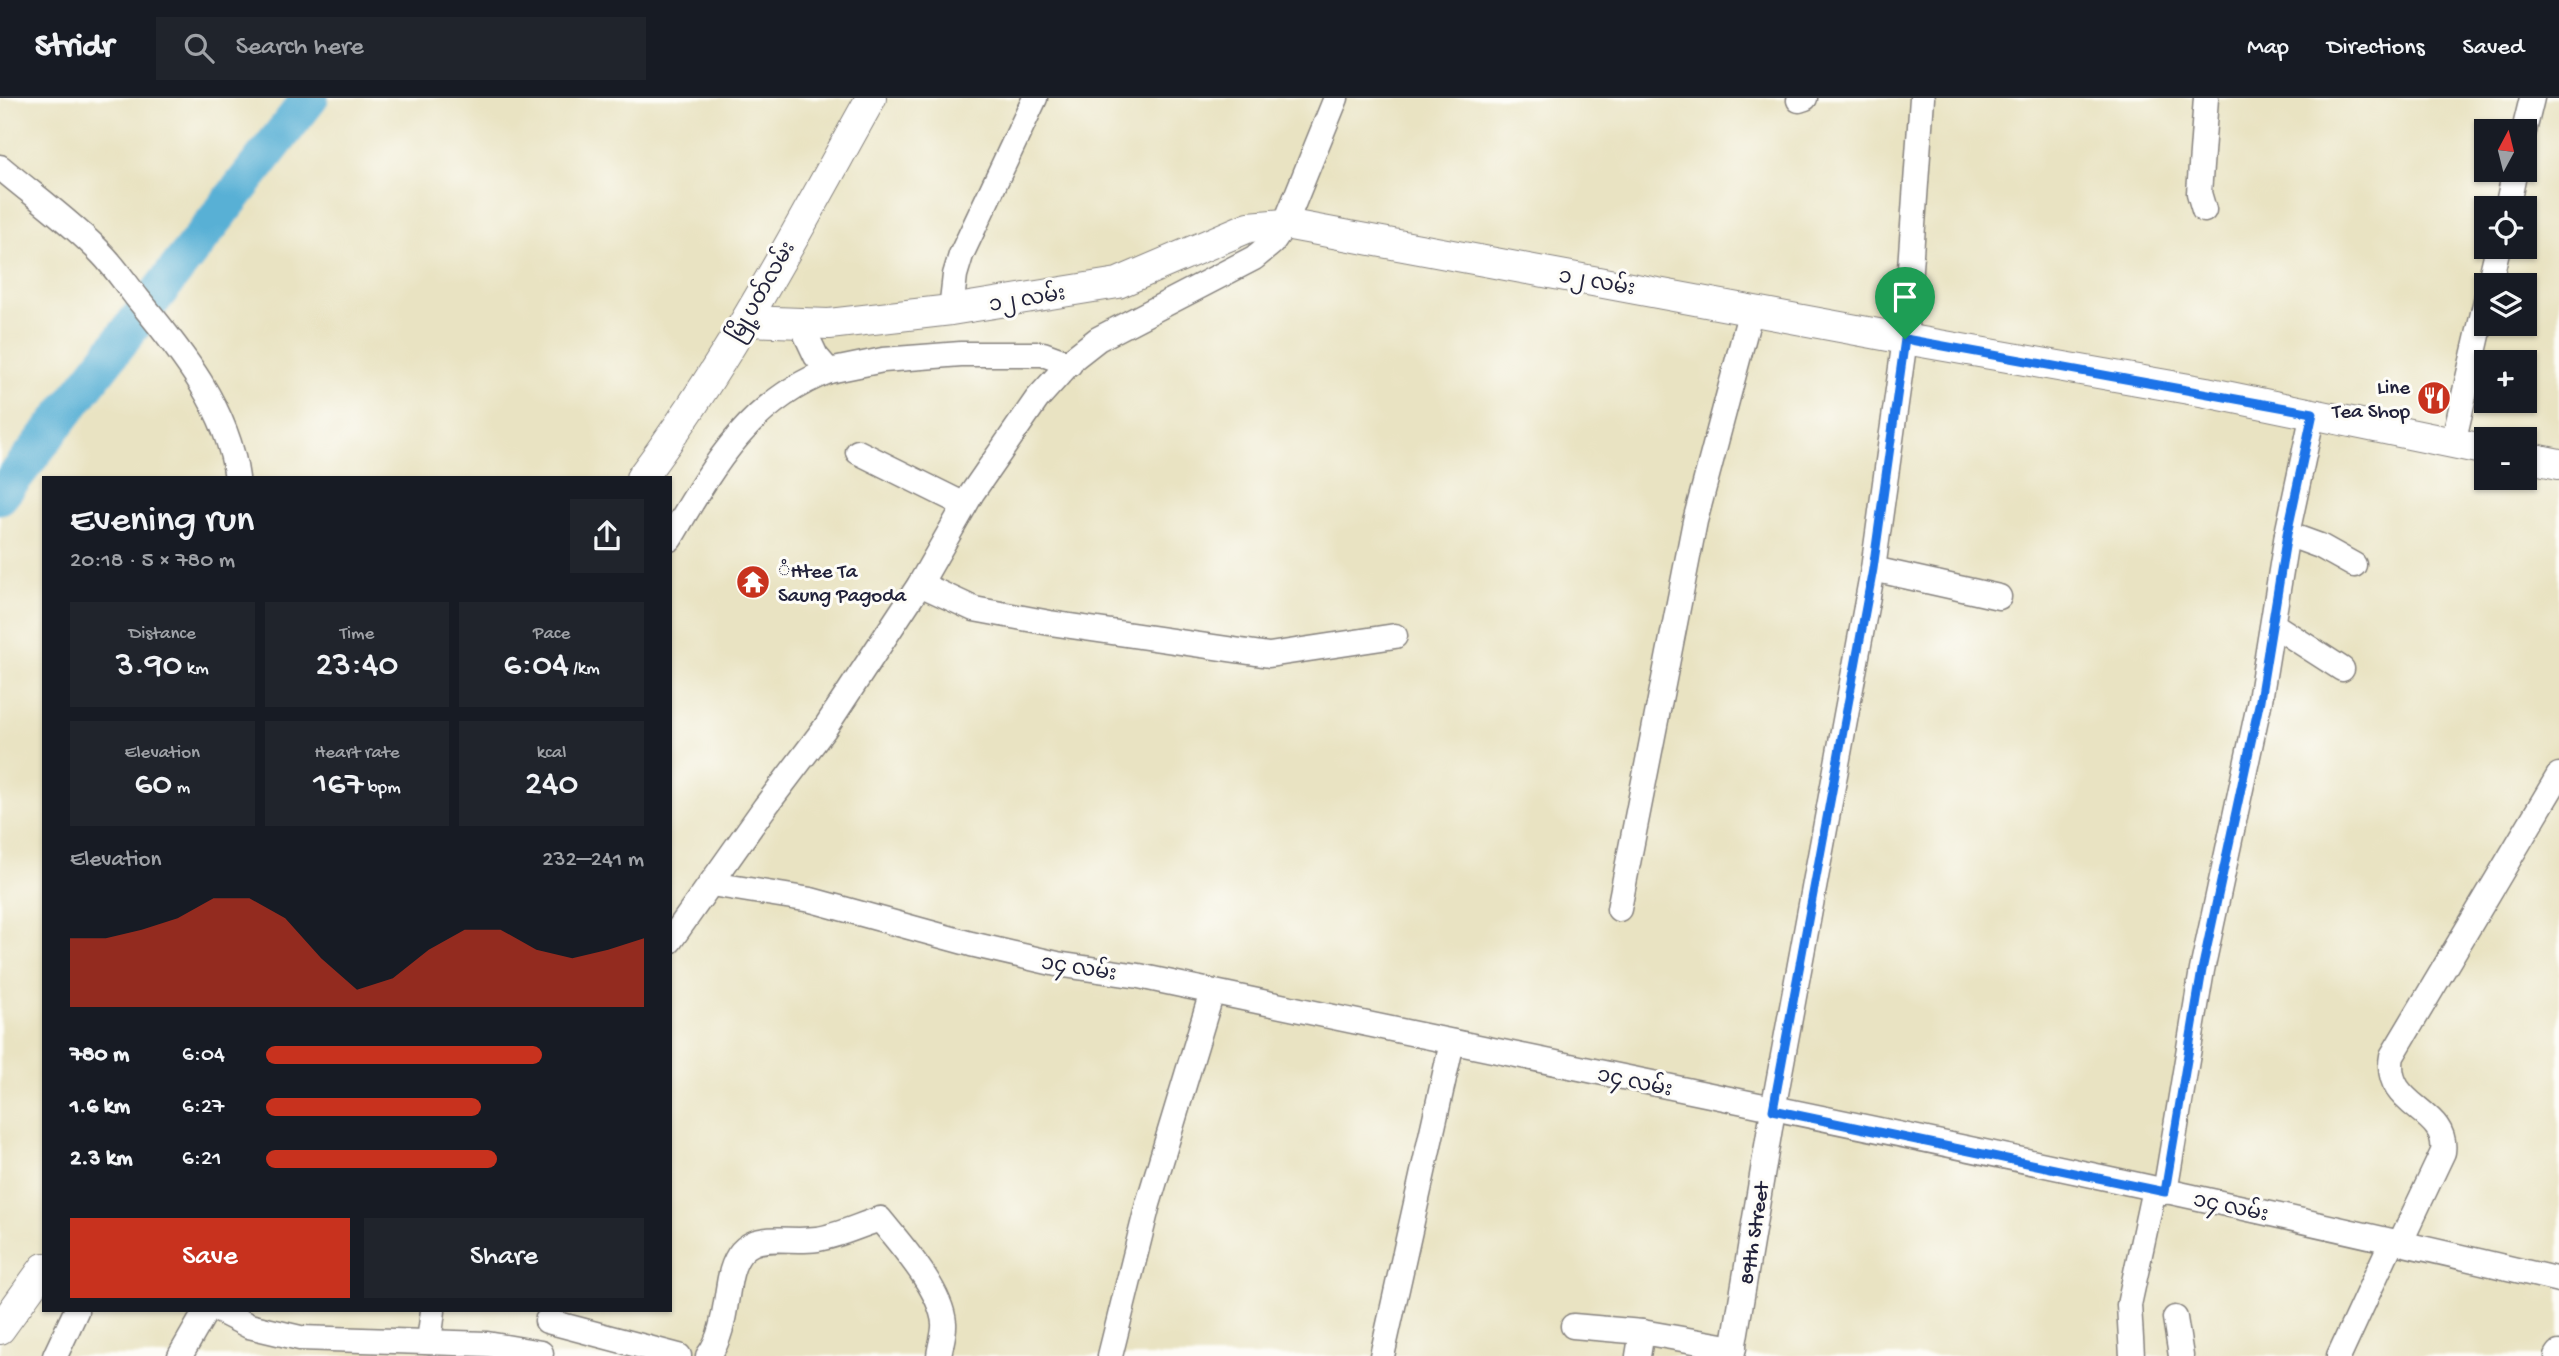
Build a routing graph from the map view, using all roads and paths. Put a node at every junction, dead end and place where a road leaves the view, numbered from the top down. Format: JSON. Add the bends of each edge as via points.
{"nodes":[{"id":1,"x":871,"y":98,"type":"edge"},
{"id":2,"x":1034,"y":98,"type":"edge"},
{"id":3,"x":1336,"y":98,"type":"edge"},
{"id":4,"x":1922,"y":98,"type":"edge"},
{"id":5,"x":2206,"y":98,"type":"edge"},
{"id":6,"x":2532,"y":98,"type":"edge"},
{"id":7,"x":2527,"y":119,"type":"edge"},
{"id":8,"x":0,"y":167,"type":"edge"},
{"id":9,"x":0,"y":185,"type":"edge"},
{"id":10,"x":2204,"y":210,"type":"dead end"},
{"id":11,"x":1285,"y":224,"type":"junction"},
{"id":12,"x":96,"y":258,"type":"junction"},
{"id":13,"x":951,"y":310,"type":"junction"},
{"id":14,"x":1751,"y":310,"type":"junction"},
{"id":15,"x":746,"y":321,"type":"junction"},
{"id":16,"x":801,"y":324,"type":"junction"},
{"id":17,"x":153,"y":329,"type":"junction"},
{"id":18,"x":2478,"y":336,"type":"edge"},
{"id":19,"x":1905,"y":339,"type":"junction"},
{"id":20,"x":1070,"y":364,"type":"junction"},
{"id":21,"x":829,"y":371,"type":"junction"},
{"id":22,"x":2313,"y":413,"type":"junction"},
{"id":23,"x":2453,"y":443,"type":"junction"},
{"id":24,"x":2474,"y":447,"type":"edge"},
{"id":25,"x":858,"y":452,"type":"dead end"},
{"id":26,"x":2537,"y":459,"type":"edge"},
{"id":27,"x":2559,"y":464,"type":"edge"},
{"id":28,"x":224,"y":476,"type":"edge"},
{"id":29,"x":237,"y":476,"type":"edge"},
{"id":30,"x":642,"y":476,"type":"edge"},
{"id":31,"x":965,"y":505,"type":"junction"},
{"id":32,"x":2287,"y":534,"type":"junction"},
{"id":33,"x":672,"y":536,"type":"edge"},
{"id":34,"x":2354,"y":565,"type":"dead end"},
{"id":35,"x":1873,"y":569,"type":"junction"},
{"id":36,"x":920,"y":584,"type":"junction"},
{"id":37,"x":1998,"y":597,"type":"dead end"},
{"id":38,"x":2274,"y":625,"type":"junction"},
{"id":39,"x":1395,"y":636,"type":"dead end"},
{"id":40,"x":2342,"y":669,"type":"dead end"},
{"id":41,"x":2559,"y":775,"type":"edge"},
{"id":42,"x":710,"y":884,"type":"junction"},
{"id":43,"x":1619,"y":909,"type":"dead end"},
{"id":44,"x":672,"y":938,"type":"edge"},
{"id":45,"x":1212,"y":992,"type":"junction"},
{"id":46,"x":1452,"y":1042,"type":"junction"},
{"id":47,"x":1773,"y":1110,"type":"junction"},
{"id":48,"x":2159,"y":1191,"type":"junction"},
{"id":49,"x":2396,"y":1242,"type":"junction"},
{"id":50,"x":42,"y":1271,"type":"edge"},
{"id":51,"x":2559,"y":1280,"type":"edge"},
{"id":52,"x":76,"y":1312,"type":"edge"},
{"id":53,"x":205,"y":1312,"type":"edge"},
{"id":54,"x":222,"y":1312,"type":"edge"},
{"id":55,"x":433,"y":1312,"type":"edge"},
{"id":56,"x":548,"y":1316,"type":"edge"},
{"id":57,"x":2175,"y":1318,"type":"dead end"},
{"id":58,"x":1573,"y":1326,"type":"dead end"},
{"id":59,"x":0,"y":1329,"type":"edge"},
{"id":60,"x":429,"y":1341,"type":"junction"},
{"id":61,"x":1640,"y":1344,"type":"edge"},
{"id":62,"x":1733,"y":1352,"type":"edge"},
{"id":63,"x":541,"y":1354,"type":"edge"},
{"id":64,"x":55,"y":1356,"type":"edge"},
{"id":65,"x":180,"y":1356,"type":"edge"},
{"id":66,"x":679,"y":1356,"type":"edge"},
{"id":67,"x":708,"y":1356,"type":"edge"},
{"id":68,"x":939,"y":1356,"type":"edge"},
{"id":69,"x":1110,"y":1356,"type":"edge"},
{"id":70,"x":1382,"y":1356,"type":"edge"},
{"id":71,"x":2132,"y":1356,"type":"edge"},
{"id":72,"x":2181,"y":1356,"type":"edge"},
{"id":73,"x":2339,"y":1356,"type":"edge"}],
"edges":[{"from":1,"to":15,"type":"main road","name":"မြို့ပတ်လမ်း"},
{"from":2,"to":13,"type":"street","via":[[961,255]]},
{"from":3,"to":11,"type":"street"},
{"from":4,"to":19,"type":"street","name":"89th Street"},
{"from":5,"to":10,"type":"street","via":[[2199,193]]},
{"from":6,"to":7,"type":"street"},
{"from":8,"to":12,"type":"street"},
{"from":9,"to":12,"type":"street"},
{"from":11,"to":13,"type":"main road","name":"၁၂ လမ်း","via":[[1249,226],[1118,283]]},
{"from":11,"to":14,"type":"main road","name":"၁၂ လမ်း"},
{"from":11,"to":20,"type":"street","via":[[1254,258],[1098,339]]},
{"from":12,"to":17,"type":"street"},
{"from":13,"to":16,"type":"main road","name":"၁၂ လမ်း"},
{"from":14,"to":19,"type":"main road","name":"၁၂ လမ်း"},
{"from":14,"to":43,"type":"street","via":[[1695,521]]},
{"from":15,"to":16,"type":"main road","name":"၁၂ လမ်း"},
{"from":15,"to":30,"type":"main road","name":"မြို့ပတ်လမ်း"},
{"from":16,"to":21,"type":"street"},
{"from":17,"to":28,"type":"street","via":[[215,441]]},
{"from":17,"to":29,"type":"street","via":[[205,390],[223,422]]},
{"from":18,"to":23,"type":"street"},
{"from":19,"to":22,"type":"main road","name":"၁၂ လမ်း"},
{"from":19,"to":35,"type":"street","name":"89th Street"},
{"from":20,"to":21,"type":"street","via":[[1043,354],[973,353],[883,360]]},
{"from":20,"to":31,"type":"street","via":[[1037,399]]},
{"from":21,"to":33,"type":"street","via":[[803,381],[744,427]]},
{"from":22,"to":23,"type":"main road","name":"၁၂ လမ်း"},
{"from":22,"to":32,"type":"street"},
{"from":23,"to":24,"type":"main road","name":"၁၂ လမ်း"},
{"from":25,"to":31,"type":"street"},
{"from":26,"to":27,"type":"main road"},
{"from":31,"to":36,"type":"street"},
{"from":32,"to":34,"type":"street"},
{"from":32,"to":38,"type":"street"},
{"from":35,"to":37,"type":"street"},
{"from":35,"to":47,"type":"street","name":"89th Street"},
{"from":36,"to":39,"type":"street","via":[[974,609],[1269,655]]},
{"from":36,"to":42,"type":"street","via":[[825,728]]},
{"from":38,"to":40,"type":"street"},
{"from":38,"to":48,"type":"street"},
{"from":41,"to":49,"type":"street","via":[[2392,1056],[2389,1071],[2398,1090],[2439,1128],[2444,1139],[2443,1152]]},
{"from":42,"to":44,"type":"street"},
{"from":42,"to":45,"type":"street","name":"၁၄ လမ်း","via":[[811,900],[1057,964]]},
{"from":45,"to":46,"type":"street","name":"၁၄ လမ်း"},
{"from":45,"to":69,"type":"street","via":[[1148,1204]]},
{"from":46,"to":47,"type":"street","name":"၁၄ လမ်း"},
{"from":46,"to":70,"type":"street"},
{"from":47,"to":48,"type":"street","name":"၁၄ လမ်း"},
{"from":47,"to":62,"type":"street","name":"89th Street"},
{"from":48,"to":49,"type":"street","name":"၁၄ လမ်း"},
{"from":48,"to":71,"type":"street","via":[[2129,1306]]},
{"from":49,"to":51,"type":"street","name":"၁၄ လမ်း"},
{"from":49,"to":73,"type":"street"},
{"from":50,"to":59,"type":"main road"},
{"from":52,"to":64,"type":"street"},
{"from":53,"to":65,"type":"street"},
{"from":54,"to":60,"type":"street","via":[[250,1326],[300,1338]]},
{"from":55,"to":60,"type":"street"},
{"from":56,"to":63,"type":"street"},
{"from":56,"to":66,"type":"street"},
{"from":57,"to":72,"type":"street"},
{"from":58,"to":61,"type":"street"},
{"from":60,"to":63,"type":"street","via":[[487,1344]]},
{"from":61,"to":62,"type":"street"},
{"from":67,"to":68,"type":"street","via":[[716,1344],[733,1264],[741,1251],[762,1239],[818,1239],[880,1219],[918,1266],[939,1304],[944,1324]]}]}
